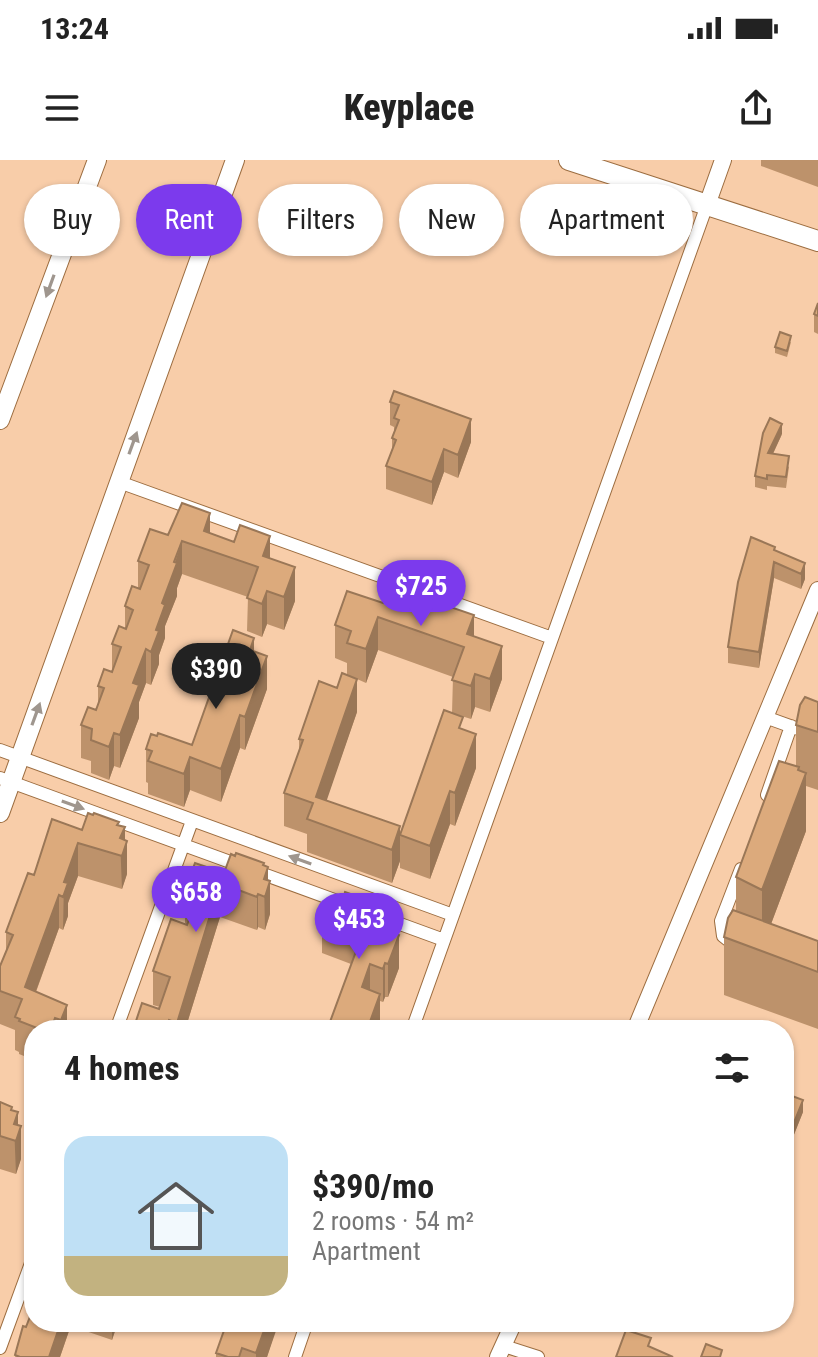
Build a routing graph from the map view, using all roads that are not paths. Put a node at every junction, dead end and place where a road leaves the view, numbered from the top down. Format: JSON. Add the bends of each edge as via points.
{"nodes":[{"id":1,"x":97,"y":160,"type":"edge"},
{"id":2,"x":235,"y":160,"type":"edge"},
{"id":3,"x":569,"y":160,"type":"edge"},
{"id":4,"x":723,"y":160,"type":"edge"},
{"id":5,"x":707,"y":205,"type":"junction"},
{"id":6,"x":818,"y":241,"type":"edge"},
{"id":7,"x":0,"y":420,"type":"edge"},
{"id":8,"x":119,"y":482,"type":"junction"},
{"id":9,"x":818,"y":590,"type":"edge"},
{"id":10,"x":552,"y":638,"type":"junction"},
{"id":11,"x":765,"y":717,"type":"junction"},
{"id":12,"x":791,"y":726,"type":"junction"},
{"id":13,"x":818,"y":736,"type":"edge"},
{"id":14,"x":0,"y":750,"type":"edge"},
{"id":15,"x":20,"y":757,"type":"junction"},
{"id":16,"x":6,"y":780,"type":"edge"},
{"id":17,"x":762,"y":808,"type":"edge"},
{"id":18,"x":0,"y":813,"type":"edge"},
{"id":19,"x":192,"y":821,"type":"junction"},
{"id":20,"x":183,"y":846,"type":"junction"},
{"id":21,"x":743,"y":862,"type":"edge"},
{"id":22,"x":453,"y":915,"type":"junction"},
{"id":23,"x":444,"y":940,"type":"junction"},
{"id":24,"x":751,"y":953,"type":"edge"},
{"id":25,"x":120,"y":1020,"type":"edge"},
{"id":26,"x":416,"y":1020,"type":"edge"},
{"id":27,"x":639,"y":1020,"type":"edge"},
{"id":28,"x":24,"y":1282,"type":"edge"},
{"id":29,"x":304,"y":1332,"type":"edge"},
{"id":30,"x":510,"y":1332,"type":"edge"},
{"id":31,"x":0,"y":1348,"type":"edge"},
{"id":32,"x":501,"y":1351,"type":"edge"},
{"id":33,"x":295,"y":1357,"type":"edge"},
{"id":34,"x":538,"y":1357,"type":"edge"}],
"edges":[{"from":1,"to":7,"type":"main road","one_way":true},
{"from":8,"to":2,"type":"main road","one_way":true},
{"from":3,"to":5,"type":"main road"},
{"from":4,"to":5,"type":"street"},
{"from":5,"to":6,"type":"main road"},
{"from":5,"to":10,"type":"street"},
{"from":8,"to":10,"type":"street"},
{"from":15,"to":8,"type":"main road","one_way":true},
{"from":9,"to":11,"type":"street"},
{"from":10,"to":22,"type":"street"},
{"from":11,"to":12,"type":"street"},
{"from":11,"to":27,"type":"street"},
{"from":12,"to":13,"type":"street"},
{"from":12,"to":17,"type":"street"},
{"from":14,"to":15,"type":"street"},
{"from":15,"to":16,"type":"main road"},
{"from":15,"to":19,"type":"street"},
{"from":16,"to":18,"type":"main road"},
{"from":16,"to":20,"type":"street","one_way":true},
{"from":19,"to":20,"type":"street"},
{"from":22,"to":19,"type":"street","one_way":true},
{"from":20,"to":23,"type":"street"},
{"from":20,"to":25,"type":"street"},
{"from":21,"to":24,"type":"street","via":[[721,921],[723,936]]},
{"from":22,"to":23,"type":"street"},
{"from":23,"to":26,"type":"street"},
{"from":28,"to":31,"type":"street"},
{"from":29,"to":33,"type":"street"},
{"from":30,"to":32,"type":"street"},
{"from":32,"to":34,"type":"street"}]}
